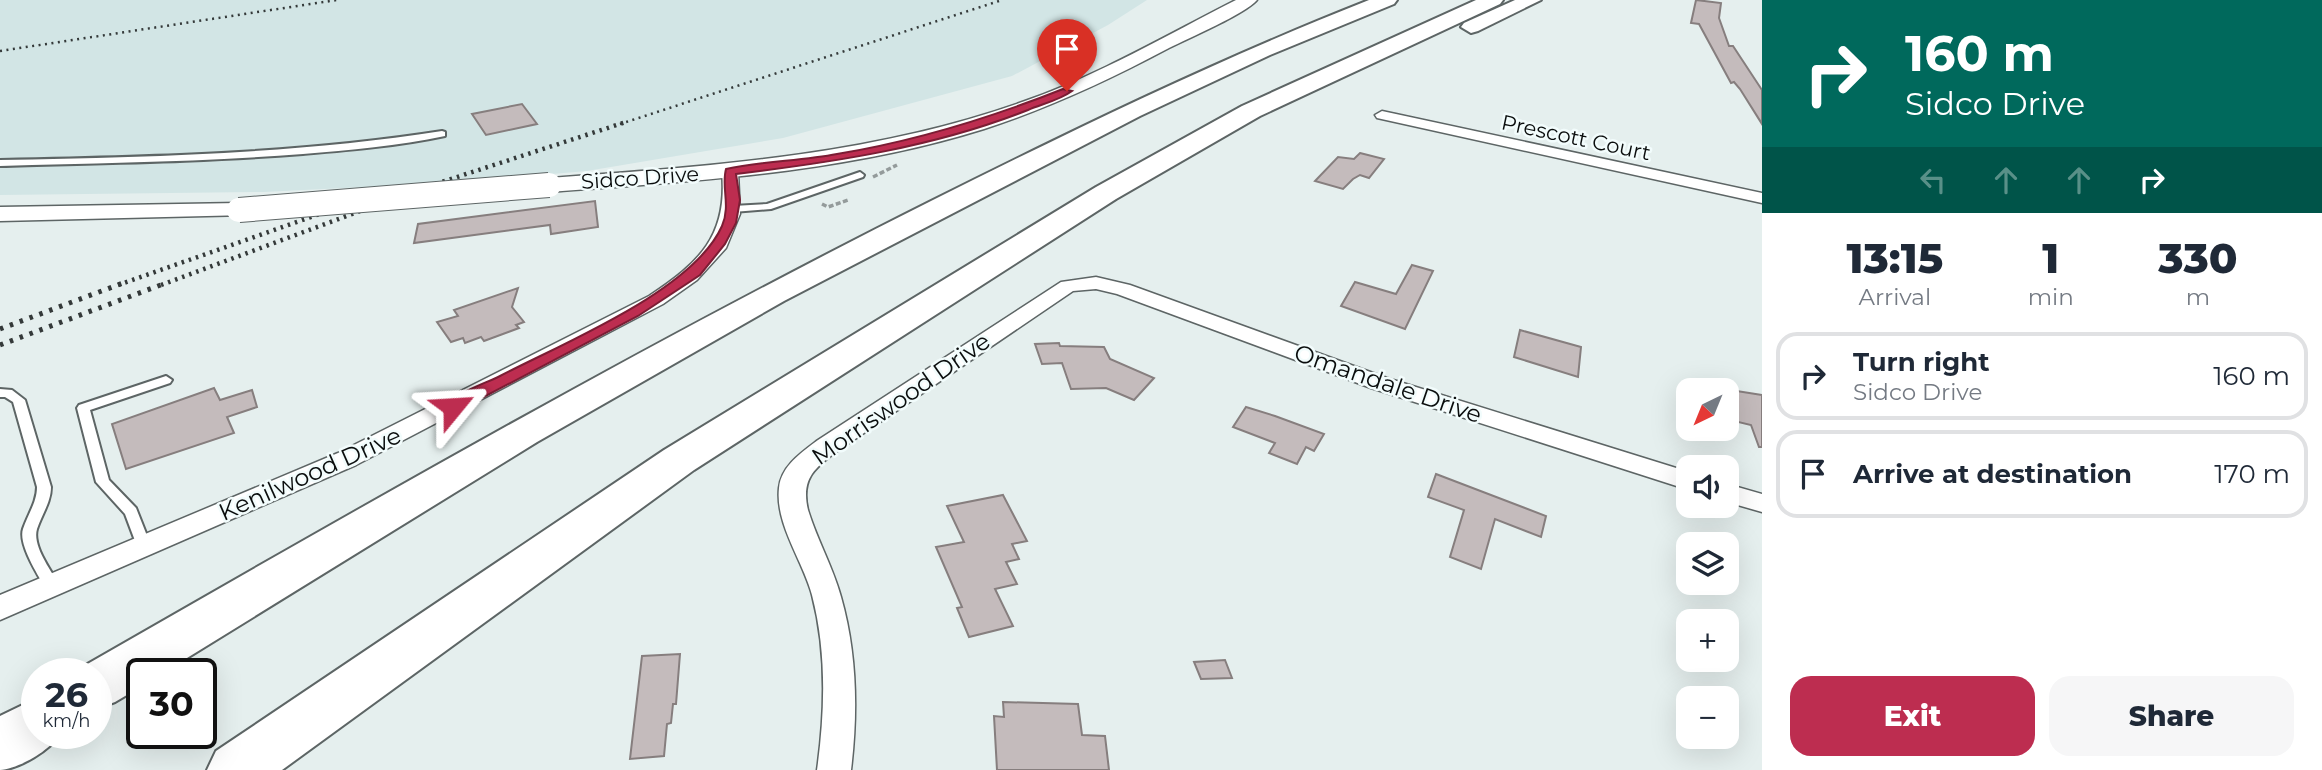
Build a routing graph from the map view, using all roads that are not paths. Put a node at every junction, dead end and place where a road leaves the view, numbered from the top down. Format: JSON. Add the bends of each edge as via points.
{"nodes":[{"id":1,"x":1249,"y":0,"type":"edge"},
{"id":2,"x":1359,"y":0,"type":"edge"},
{"id":3,"x":1387,"y":0,"type":"edge"},
{"id":4,"x":1493,"y":0,"type":"edge"},
{"id":5,"x":1531,"y":0,"type":"edge"},
{"id":6,"x":1382,"y":115,"type":"dead end"},
{"id":7,"x":442,"y":134,"type":"dead end"},
{"id":8,"x":0,"y":163,"type":"edge"},
{"id":9,"x":730,"y":172,"type":"junction"},
{"id":10,"x":860,"y":175,"type":"dead end"},
{"id":11,"x":1106,"y":193,"type":"junction"},
{"id":12,"x":1762,"y":198,"type":"edge"},
{"id":13,"x":733,"y":209,"type":"junction"},
{"id":14,"x":0,"y":214,"type":"edge"},
{"id":15,"x":813,"y":273,"type":"junction"},
{"id":16,"x":1089,"y":282,"type":"joint"},
{"id":17,"x":166,"y":380,"type":"dead end"},
{"id":18,"x":0,"y":393,"type":"edge"},
{"id":19,"x":1676,"y":477,"type":"edge"},
{"id":20,"x":1739,"y":496,"type":"edge"},
{"id":21,"x":1762,"y":503,"type":"edge"},
{"id":22,"x":144,"y":545,"type":"junction"},
{"id":23,"x":51,"y":585,"type":"junction"},
{"id":24,"x":0,"y":608,"type":"edge"},
{"id":25,"x":112,"y":676,"type":"edge"},
{"id":26,"x":21,"y":733,"type":"edge"},
{"id":27,"x":0,"y":746,"type":"edge"},
{"id":28,"x":236,"y":770,"type":"edge"},
{"id":29,"x":834,"y":770,"type":"edge"}],
"edges":[{"from":1,"to":9,"type":"main road","name":"Sidco Drive","via":[[1067,91],[1006,115],[872,151]]},
{"from":2,"to":15,"type":"highway","via":[[1149,89],[944,192]]},
{"from":3,"to":15,"type":"highway","via":[[1198,79]]},
{"from":4,"to":11,"type":"highway","via":[[1251,111]]},
{"from":5,"to":11,"type":"highway","via":[[1258,118]]},
{"from":6,"to":12,"type":"street","name":"Prescott Court"},
{"from":7,"to":8,"type":"lane","via":[[400,142],[205,157]]},
{"from":9,"to":13,"type":"street","name":"Kenilwood Drive"},
{"from":9,"to":14,"type":"main road","name":"Sidco Drive","bridge":true,"via":[[239,210]]},
{"from":10,"to":13,"type":"lane","via":[[764,209]]},
{"from":11,"to":28,"type":"highway","via":[[679,460]]},
{"from":13,"to":22,"type":"street","name":"Kenilwood Drive","via":[[721,241],[696,272],[644,306],[410,429]]},
{"from":15,"to":25,"type":"highway","via":[[523,432]]},
{"from":16,"to":19,"type":"street","name":"Omandale Drive","via":[[1123,289],[1379,383]]},
{"from":16,"to":29,"type":"street","name":"Morriswood Drive","via":[[1068,286],[994,333],[827,446],[796,475],[792,502],[821,577],[839,669]]},
{"from":17,"to":22,"type":"lane","via":[[83,408],[103,482],[131,512]]},
{"from":18,"to":23,"type":"lane","via":[[19,400],[42,480],[44,496],[29,533]]},
{"from":20,"to":21,"type":"street"},
{"from":22,"to":23,"type":"street","name":"Kenilwood Drive"},
{"from":23,"to":24,"type":"street","name":"Kenilwood Drive"},
{"from":26,"to":27,"type":"highway"}]}
